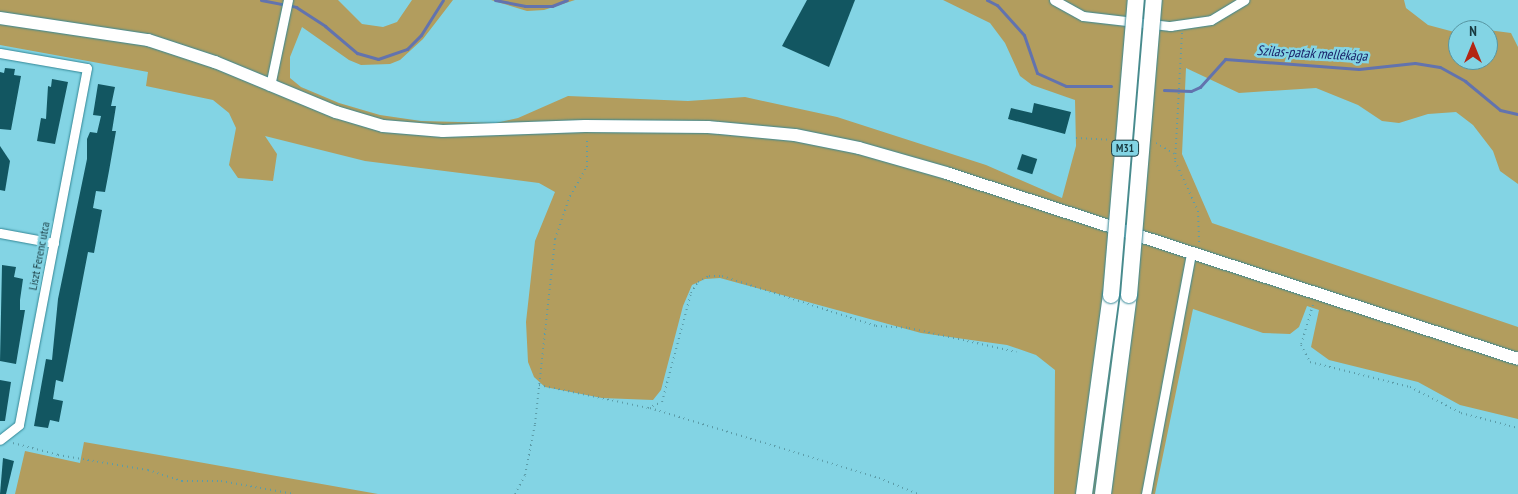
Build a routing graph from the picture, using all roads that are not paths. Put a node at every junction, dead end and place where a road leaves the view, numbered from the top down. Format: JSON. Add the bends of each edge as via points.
{"nodes":[{"id":1,"x":288,"y":0,"type":"edge"},
{"id":2,"x":1054,"y":0,"type":"edge"},
{"id":3,"x":1136,"y":0,"type":"edge"},
{"id":4,"x":1154,"y":0,"type":"edge"},
{"id":5,"x":1244,"y":0,"type":"edge"},
{"id":6,"x":0,"y":18,"type":"edge"},
{"id":7,"x":0,"y":53,"type":"edge"},
{"id":8,"x":270,"y":86,"type":"junction"},
{"id":9,"x":0,"y":233,"type":"edge"},
{"id":10,"x":54,"y":243,"type":"junction"},
{"id":11,"x":1194,"y":254,"type":"junction"},
{"id":12,"x":1518,"y":359,"type":"edge"},
{"id":13,"x":1,"y":440,"type":"edge"},
{"id":14,"x":1084,"y":494,"type":"edge"},
{"id":15,"x":1103,"y":494,"type":"edge"},
{"id":16,"x":1146,"y":494,"type":"edge"}],
"edges":[{"from":1,"to":8,"type":"street"},
{"from":2,"to":5,"type":"street","via":[[1083,16],[1116,22],[1183,25],[1211,20]]},
{"from":3,"to":14,"type":"highway","number":"M31","bridge":true,"via":[[1111,296]]},
{"from":4,"to":15,"type":"highway","number":"M31","bridge":true,"via":[[1129,295]]},
{"from":6,"to":8,"type":"main road","via":[[148,40],[215,62]]},
{"from":7,"to":10,"type":"street","name":"Liszt Ferenc utca","via":[[86,68]]},
{"from":8,"to":11,"type":"main road","via":[[359,120],[400,128],[443,131],[586,126],[708,127],[795,135],[851,146],[946,173]]},
{"from":9,"to":10,"type":"street"},
{"from":10,"to":13,"type":"street","name":"Liszt Ferenc utca","via":[[19,425]]},
{"from":11,"to":12,"type":"main road"},
{"from":11,"to":16,"type":"street"}]}
